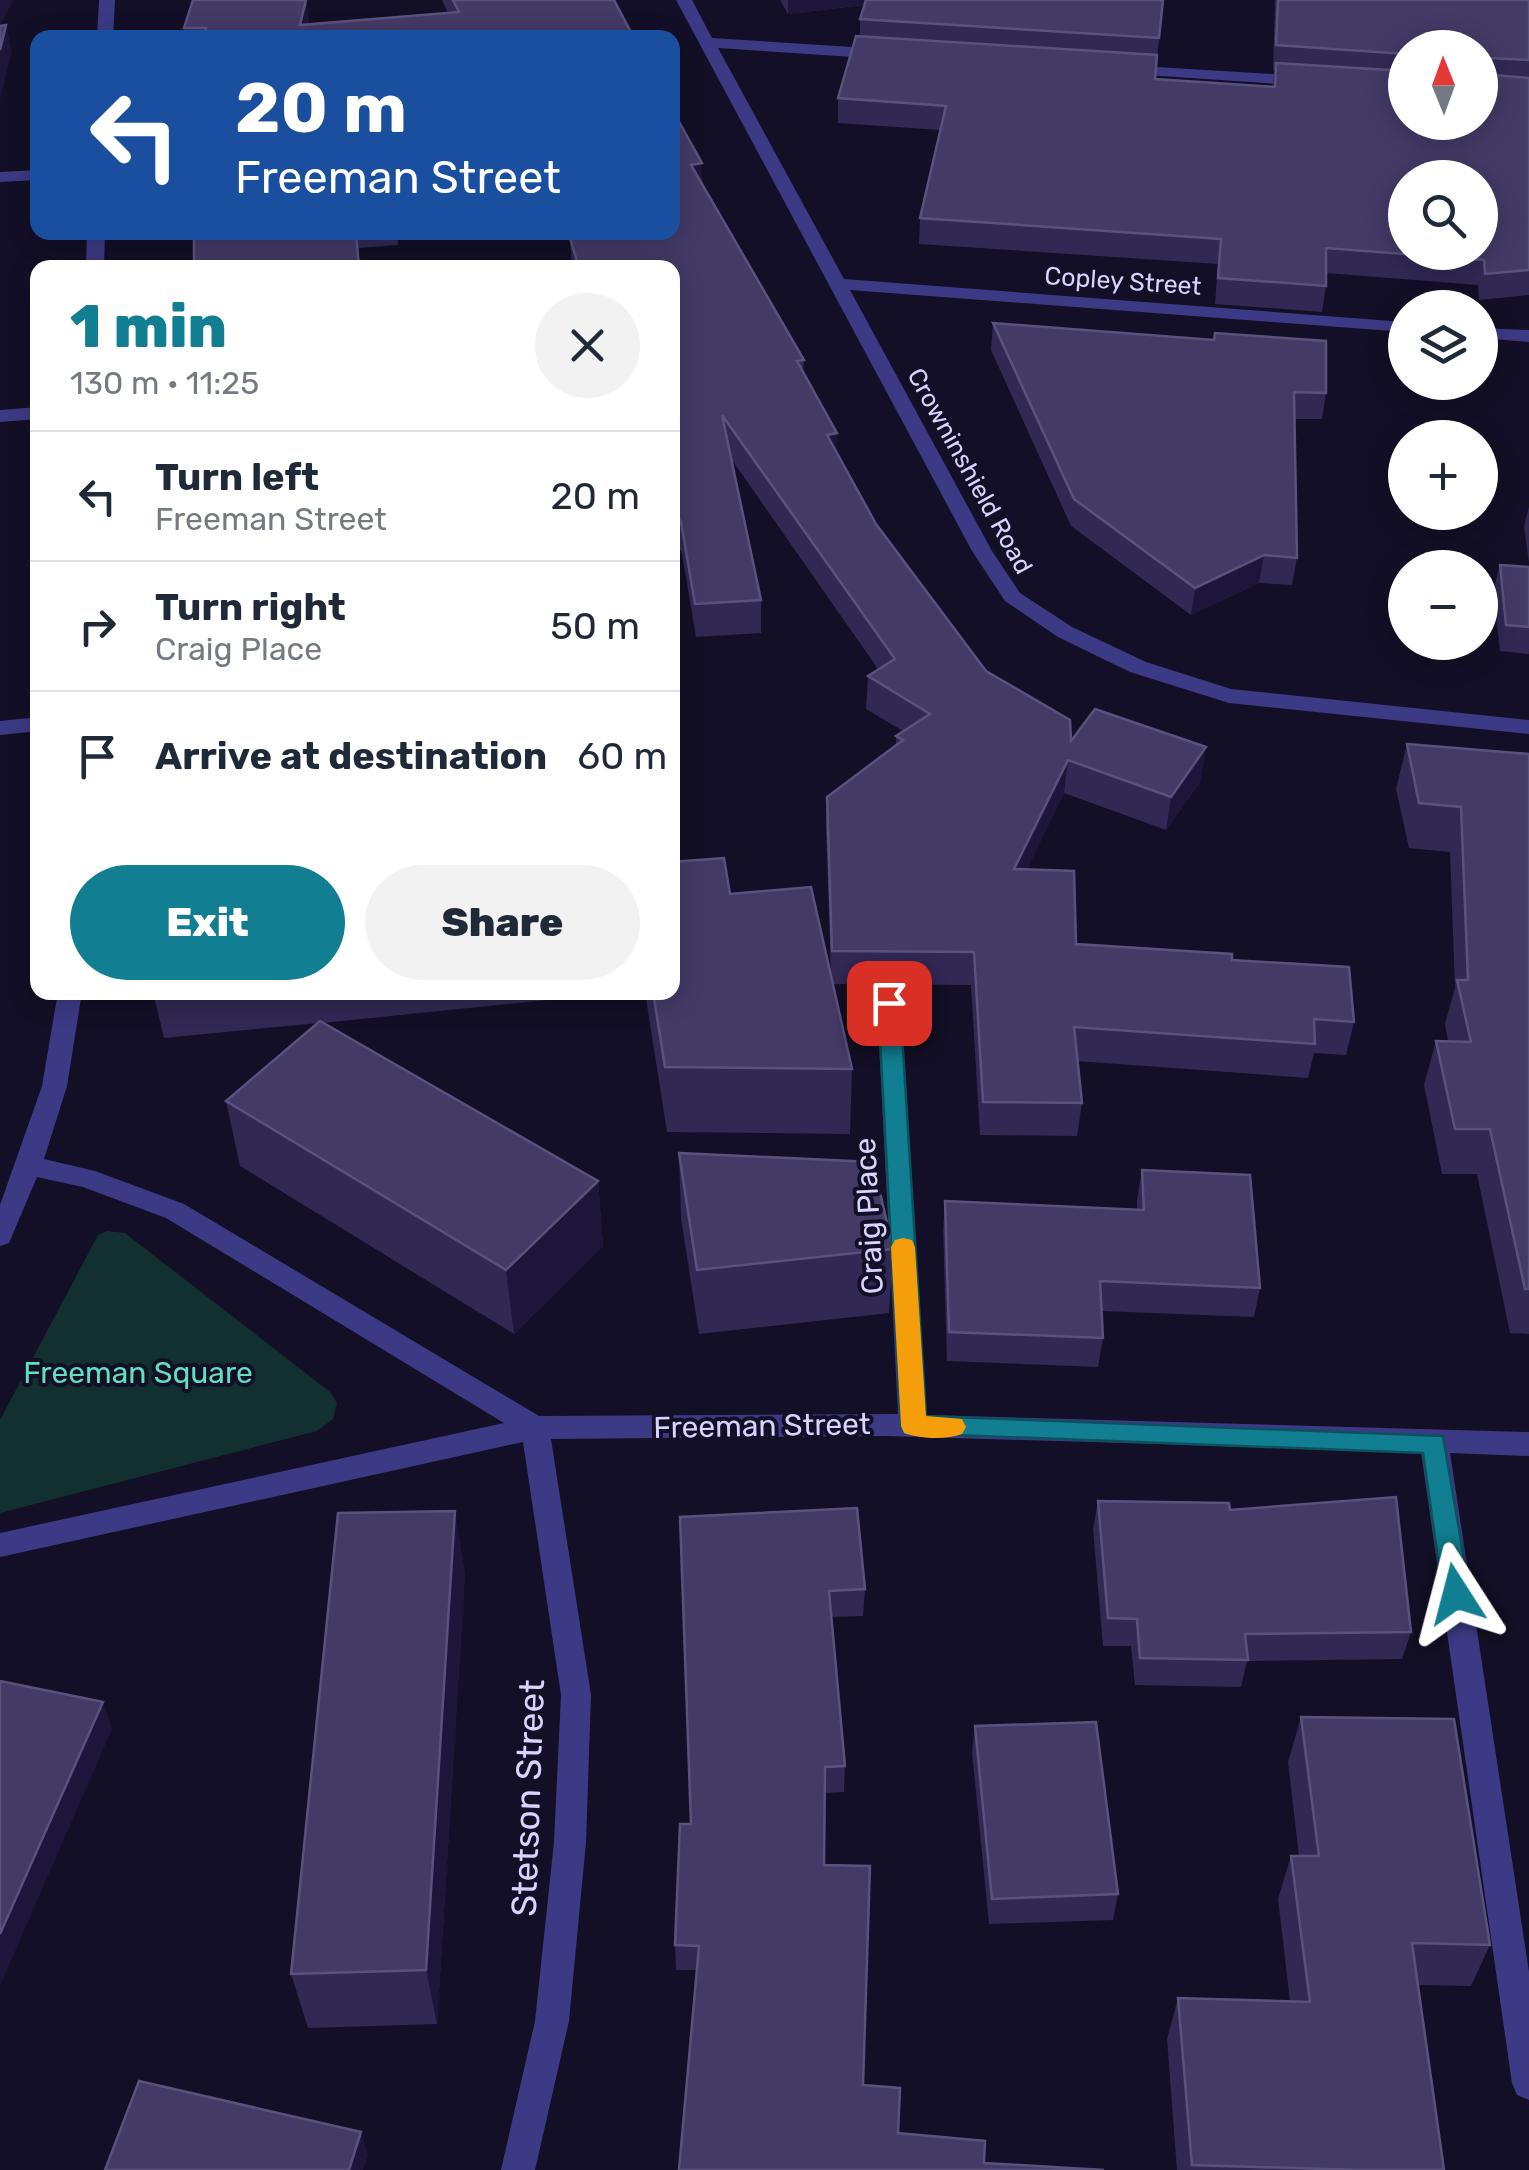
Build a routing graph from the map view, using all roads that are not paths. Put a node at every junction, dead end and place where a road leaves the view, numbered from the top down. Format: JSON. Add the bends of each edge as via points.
{"nodes":[{"id":1,"x":107,"y":0,"type":"edge"},
{"id":2,"x":684,"y":0,"type":"edge"},
{"id":3,"x":105,"y":30,"type":"edge"},
{"id":4,"x":704,"y":42,"type":"junction"},
{"id":5,"x":910,"y":56,"type":"edge"},
{"id":6,"x":1109,"y":69,"type":"edge"},
{"id":7,"x":1326,"y":82,"type":"edge"},
{"id":8,"x":30,"y":176,"type":"edge"},
{"id":9,"x":0,"y":177,"type":"edge"},
{"id":10,"x":838,"y":284,"type":"junction"},
{"id":11,"x":1388,"y":326,"type":"edge"},
{"id":12,"x":1498,"y":334,"type":"edge"},
{"id":13,"x":1529,"y":336,"type":"edge"},
{"id":14,"x":30,"y":414,"type":"edge"},
{"id":15,"x":0,"y":416,"type":"edge"},
{"id":16,"x":30,"y":725,"type":"edge"},
{"id":17,"x":1529,"y":727,"type":"edge"},
{"id":18,"x":0,"y":728,"type":"edge"},
{"id":19,"x":70,"y":1000,"type":"edge"},
{"id":20,"x":889,"y":1003,"type":"dead end"},
{"id":21,"x":29,"y":1166,"type":"junction"},
{"id":22,"x":0,"y":1236,"type":"edge"},
{"id":23,"x":914,"y":1426,"type":"junction"},
{"id":24,"x":535,"y":1428,"type":"junction"},
{"id":25,"x":1434,"y":1443,"type":"junction"},
{"id":26,"x":1529,"y":1444,"type":"edge"},
{"id":27,"x":0,"y":1546,"type":"edge"},
{"id":28,"x":1529,"y":2082,"type":"edge"},
{"id":29,"x":518,"y":2170,"type":"edge"}],
"edges":[{"from":1,"to":3,"type":"street"},
{"from":2,"to":4,"type":"street","name":"Crowninshield Road"},
{"from":4,"to":5,"type":"street"},
{"from":4,"to":10,"type":"street","name":"Crowninshield Road"},
{"from":6,"to":7,"type":"street"},
{"from":8,"to":9,"type":"street"},
{"from":10,"to":11,"type":"street","name":"Copley Street"},
{"from":10,"to":17,"type":"street","name":"Crowninshield Road","via":[[982,552],[1012,597],[1065,632],[1138,667],[1229,696]]},
{"from":12,"to":13,"type":"street"},
{"from":14,"to":15,"type":"street"},
{"from":16,"to":18,"type":"street"},
{"from":19,"to":21,"type":"street","via":[[68,1036]]},
{"from":20,"to":23,"type":"street","name":"Craig Place"},
{"from":21,"to":22,"type":"street"},
{"from":21,"to":24,"type":"street","via":[[86,1178],[175,1211]]},
{"from":23,"to":24,"type":"street","name":"Freeman Street"},
{"from":23,"to":25,"type":"street","name":"Freeman Street"},
{"from":24,"to":27,"type":"street","name":"Freeman Street"},
{"from":24,"to":29,"type":"street","name":"Stetson Street","via":[[576,1695],[552,2021]]},
{"from":25,"to":26,"type":"street","name":"Freeman Street"},
{"from":25,"to":28,"type":"street"}]}
